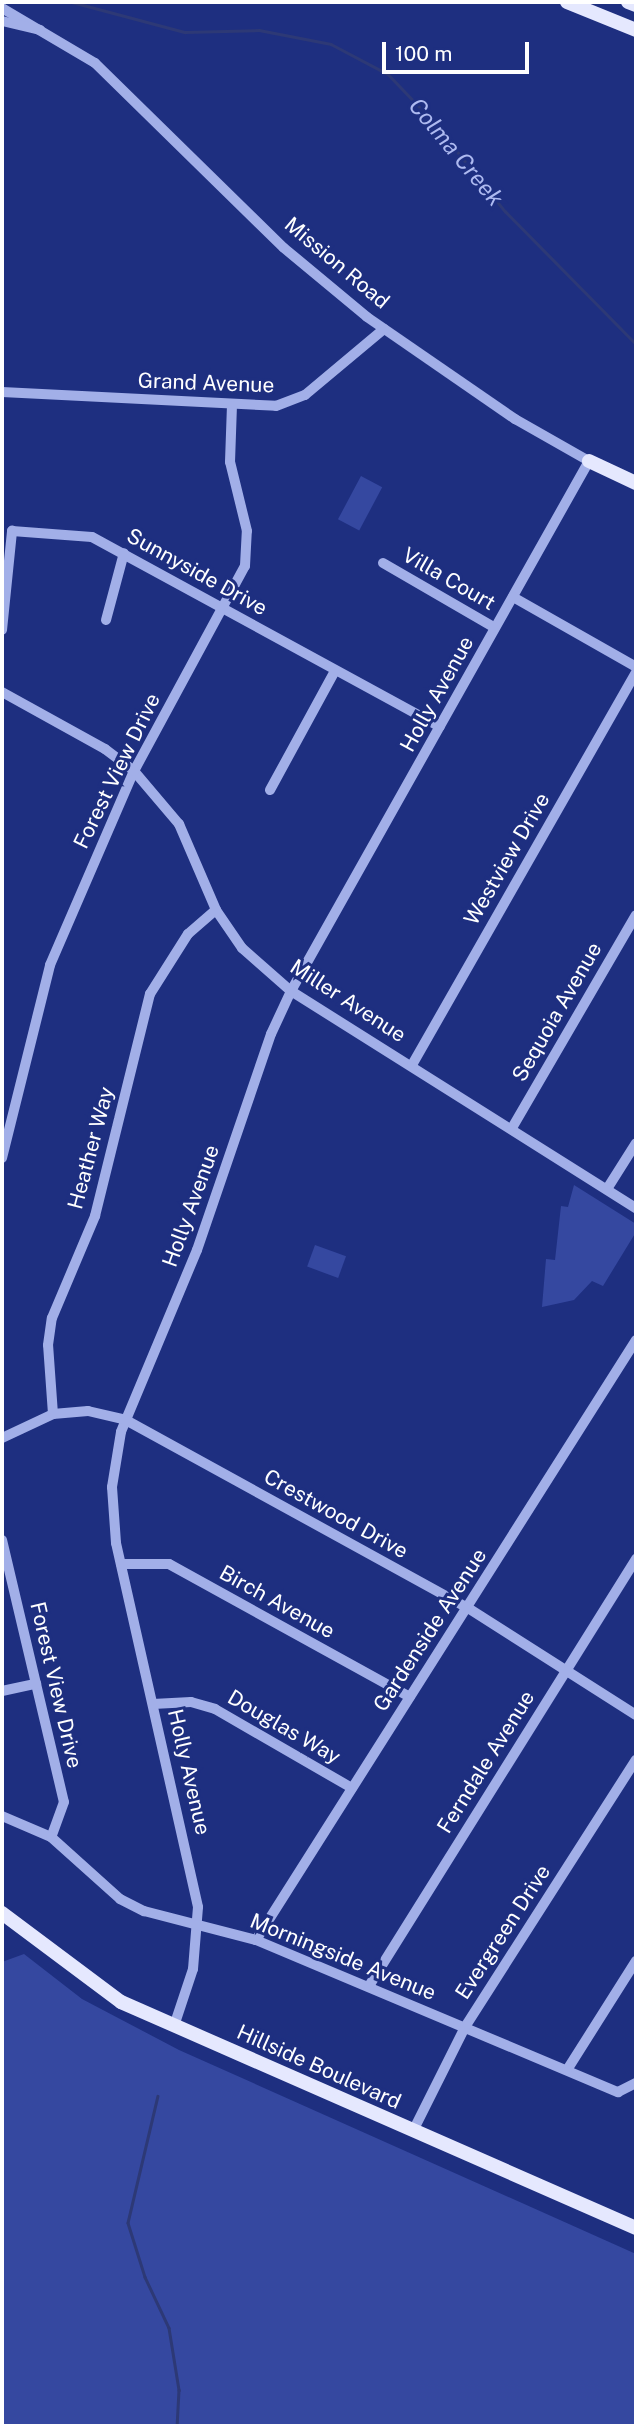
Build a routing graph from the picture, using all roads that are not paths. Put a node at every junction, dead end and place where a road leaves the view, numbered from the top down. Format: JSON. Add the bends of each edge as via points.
{"nodes":[{"id":1,"x":567,"y":2,"type":"edge"},
{"id":2,"x":628,"y":2,"type":"edge"},
{"id":3,"x":585,"y":5,"type":"edge"},
{"id":4,"x":636,"y":5,"type":"edge"},
{"id":5,"x":2,"y":8,"type":"edge"},
{"id":6,"x":2,"y":21,"type":"edge"},
{"id":7,"x":636,"y":30,"type":"edge"},
{"id":8,"x":45,"y":31,"type":"junction"},
{"id":9,"x":384,"y":329,"type":"junction"},
{"id":10,"x":2,"y":392,"type":"edge"},
{"id":11,"x":232,"y":406,"type":"junction"},
{"id":12,"x":589,"y":461,"type":"junction"},
{"id":13,"x":636,"y":483,"type":"edge"},
{"id":14,"x":124,"y":553,"type":"junction"},
{"id":15,"x":383,"y":563,"type":"dead end"},
{"id":16,"x":513,"y":597,"type":"junction"},
{"id":17,"x":222,"y":607,"type":"junction"},
{"id":18,"x":106,"y":620,"type":"dead end"},
{"id":19,"x":495,"y":628,"type":"junction"},
{"id":20,"x":2,"y":630,"type":"edge"},
{"id":21,"x":636,"y":669,"type":"edge"},
{"id":22,"x":335,"y":671,"type":"junction"},
{"id":23,"x":2,"y":692,"type":"edge"},
{"id":24,"x":440,"y":727,"type":"junction"},
{"id":25,"x":135,"y":771,"type":"junction"},
{"id":26,"x":270,"y":790,"type":"dead end"},
{"id":27,"x":216,"y":910,"type":"junction"},
{"id":28,"x":636,"y":915,"type":"edge"},
{"id":29,"x":291,"y":990,"type":"junction"},
{"id":30,"x":412,"y":1065,"type":"junction"},
{"id":31,"x":512,"y":1129,"type":"junction"},
{"id":32,"x":636,"y":1143,"type":"edge"},
{"id":33,"x":2,"y":1158,"type":"edge"},
{"id":34,"x":607,"y":1189,"type":"junction"},
{"id":35,"x":636,"y":1208,"type":"edge"},
{"id":36,"x":636,"y":1340,"type":"edge"},
{"id":37,"x":53,"y":1413,"type":"junction"},
{"id":38,"x":124,"y":1419,"type":"junction"},
{"id":39,"x":2,"y":1438,"type":"edge"},
{"id":40,"x":2,"y":1540,"type":"edge"},
{"id":41,"x":4,"y":1556,"type":"edge"},
{"id":42,"x":636,"y":1559,"type":"edge"},
{"id":43,"x":121,"y":1564,"type":"junction"},
{"id":44,"x":468,"y":1608,"type":"junction"},
{"id":45,"x":567,"y":1671,"type":"junction"},
{"id":46,"x":36,"y":1684,"type":"junction"},
{"id":47,"x":2,"y":1690,"type":"edge"},
{"id":48,"x":410,"y":1698,"type":"junction"},
{"id":49,"x":153,"y":1704,"type":"junction"},
{"id":50,"x":636,"y":1714,"type":"edge"},
{"id":51,"x":636,"y":1760,"type":"edge"},
{"id":52,"x":352,"y":1788,"type":"junction"},
{"id":53,"x":2,"y":1816,"type":"edge"},
{"id":54,"x":51,"y":1837,"type":"junction"},
{"id":55,"x":2,"y":1913,"type":"edge"},
{"id":56,"x":199,"y":1925,"type":"junction"},
{"id":57,"x":256,"y":1940,"type":"junction"},
{"id":58,"x":636,"y":1961,"type":"edge"},
{"id":59,"x":369,"y":1986,"type":"junction"},
{"id":60,"x":174,"y":2026,"type":"junction"},
{"id":61,"x":465,"y":2027,"type":"junction"},
{"id":62,"x":567,"y":2070,"type":"junction"},
{"id":63,"x":636,"y":2082,"type":"edge"},
{"id":64,"x":413,"y":2132,"type":"junction"},
{"id":65,"x":636,"y":2228,"type":"edge"}],
"edges":[{"from":1,"to":3,"type":"main road"},
{"from":2,"to":4,"type":"main road"},
{"from":3,"to":7,"type":"main road"},
{"from":5,"to":8,"type":"street","name":"Mission Road"},
{"from":6,"to":8,"type":"street","name":"Mission Road"},
{"from":8,"to":9,"type":"street","name":"Mission Road","via":[[103,70],[284,248]]},
{"from":9,"to":11,"type":"street","name":"Grand Avenue","via":[[305,395],[276,406]]},
{"from":9,"to":12,"type":"street","name":"Mission Road","via":[[515,419]]},
{"from":10,"to":11,"type":"street","name":"Grand Avenue"},
{"from":11,"to":17,"type":"street","name":"Forest View Drive","via":[[230,463],[248,550],[245,566]]},
{"from":12,"to":13,"type":"main road","name":"Mission Road"},
{"from":12,"to":16,"type":"street","name":"Holly Avenue"},
{"from":14,"to":17,"type":"street","name":"Sunnyside Drive"},
{"from":14,"to":18,"type":"street"},
{"from":14,"to":20,"type":"street","name":"Sunnyside Drive","via":[[92,537],[12,531]]},
{"from":15,"to":19,"type":"street","name":"Villa Court"},
{"from":16,"to":19,"type":"street","name":"Holly Avenue"},
{"from":16,"to":21,"type":"street","name":"Westview Drive"},
{"from":17,"to":22,"type":"street","name":"Sunnyside Drive"},
{"from":17,"to":25,"type":"street","name":"Forest View Drive"},
{"from":19,"to":24,"type":"street","name":"Holly Avenue"},
{"from":21,"to":30,"type":"street","name":"Westview Drive"},
{"from":22,"to":24,"type":"street","name":"Sunnyside Drive"},
{"from":22,"to":26,"type":"street"},
{"from":23,"to":25,"type":"street","name":"Miller Avenue","via":[[105,749]]},
{"from":24,"to":29,"type":"street","name":"Holly Avenue"},
{"from":25,"to":27,"type":"street","name":"Miller Avenue","via":[[178,824]]},
{"from":25,"to":33,"type":"street","name":"Forest View Drive","via":[[50,965]]},
{"from":27,"to":29,"type":"street","name":"Miller Avenue","via":[[242,948]]},
{"from":27,"to":37,"type":"street","name":"Heather Way","via":[[188,934],[150,994],[95,1216],[52,1318],[48,1345]]},
{"from":28,"to":31,"type":"street","name":"Sequoia Avenue"},
{"from":29,"to":30,"type":"street","name":"Miller Avenue"},
{"from":29,"to":38,"type":"street","name":"Holly Avenue","via":[[271,1034],[198,1250]]},
{"from":30,"to":31,"type":"street","name":"Miller Avenue"},
{"from":31,"to":34,"type":"street","name":"Miller Avenue"},
{"from":32,"to":34,"type":"street"},
{"from":34,"to":35,"type":"street","name":"Miller Avenue"},
{"from":36,"to":44,"type":"street","name":"Gardenside Avenue"},
{"from":37,"to":38,"type":"street","name":"Crestwood Drive","via":[[88,1411]]},
{"from":37,"to":39,"type":"street","name":"Crestwood Drive"},
{"from":38,"to":43,"type":"street","name":"Holly Avenue","via":[[113,1487]]},
{"from":38,"to":44,"type":"street","name":"Crestwood Drive"},
{"from":40,"to":41,"type":"street","name":"Forest View Drive"},
{"from":41,"to":46,"type":"street","name":"Forest View Drive"},
{"from":42,"to":45,"type":"street","name":"Ferndale Avenue"},
{"from":43,"to":48,"type":"street","name":"Birch Avenue","via":[[169,1564]]},
{"from":43,"to":49,"type":"street","name":"Holly Avenue"},
{"from":44,"to":45,"type":"street","name":"Crestwood Drive"},
{"from":44,"to":48,"type":"street","name":"Gardenside Avenue"},
{"from":45,"to":50,"type":"street","name":"Crestwood Drive"},
{"from":45,"to":59,"type":"street","name":"Ferndale Avenue"},
{"from":46,"to":47,"type":"street"},
{"from":46,"to":54,"type":"street","name":"Forest View Drive","via":[[64,1802]]},
{"from":48,"to":52,"type":"street","name":"Gardenside Avenue"},
{"from":49,"to":52,"type":"street","name":"Douglas Way","via":[[191,1702],[215,1709]]},
{"from":49,"to":56,"type":"street","name":"Holly Avenue","via":[[195,1884]]},
{"from":51,"to":61,"type":"street","name":"Evergreen Drive"},
{"from":52,"to":57,"type":"street","name":"Gardenside Avenue"},
{"from":53,"to":54,"type":"street","name":"Morningside Avenue"},
{"from":54,"to":56,"type":"street","name":"Morningside Avenue","via":[[120,1899]]},
{"from":55,"to":60,"type":"main road","name":"Hillside Boulevard","via":[[98,1987]]},
{"from":56,"to":57,"type":"street","name":"Morningside Avenue"},
{"from":56,"to":60,"type":"street","name":"Holly Avenue","via":[[191,1978]]},
{"from":57,"to":59,"type":"street","name":"Morningside Avenue"},
{"from":58,"to":62,"type":"street"},
{"from":59,"to":61,"type":"street","name":"Morningside Avenue"},
{"from":60,"to":64,"type":"main road","name":"Hillside Boulevard"},
{"from":61,"to":62,"type":"street","name":"Morningside Avenue"},
{"from":61,"to":64,"type":"street","name":"Evergreen Drive"},
{"from":62,"to":63,"type":"street","via":[[618,2092]]},
{"from":64,"to":65,"type":"main road","name":"Hillside Boulevard"}]}
